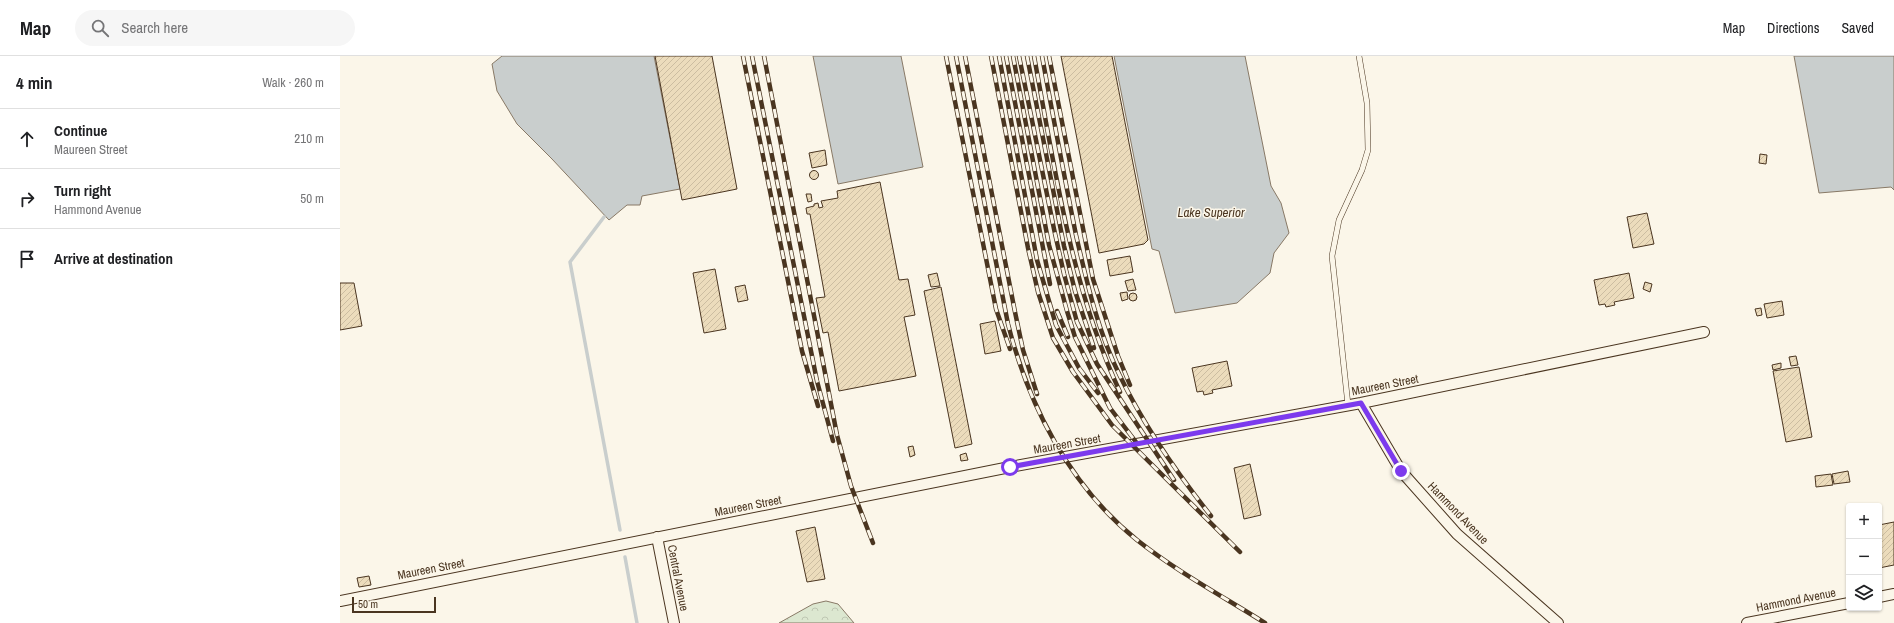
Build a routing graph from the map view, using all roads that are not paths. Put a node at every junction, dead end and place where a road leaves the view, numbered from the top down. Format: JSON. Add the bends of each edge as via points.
{"nodes":[{"id":1,"x":1359,"y":56,"type":"edge"},
{"id":2,"x":1704,"y":332,"type":"dead end"},
{"id":3,"x":1361,"y":403,"type":"junction"},
{"id":4,"x":1348,"y":406,"type":"junction"},
{"id":5,"x":657,"y":537,"type":"junction"},
{"id":6,"x":1894,"y":594,"type":"edge"},
{"id":7,"x":1882,"y":596,"type":"edge"},
{"id":8,"x":340,"y":601,"type":"edge"},
{"id":9,"x":1846,"y":604,"type":"edge"},
{"id":10,"x":674,"y":623,"type":"edge"},
{"id":11,"x":1558,"y":623,"type":"edge"},
{"id":12,"x":1747,"y":623,"type":"edge"}],
"edges":[{"from":1,"to":4,"type":"lane","via":[[1367,103],[1368,150],[1362,170],[1339,220],[1332,256]]},
{"from":2,"to":3,"type":"street","name":"Maureen Street"},
{"from":3,"to":4,"type":"street","name":"Maureen Street"},
{"from":3,"to":11,"type":"street","name":"Hammond Avenue","via":[[1401,471],[1447,523]]},
{"from":4,"to":5,"type":"street","name":"Maureen Street","via":[[1002,469]]},
{"from":5,"to":8,"type":"street","name":"Maureen Street"},
{"from":5,"to":10,"type":"street","name":"Central Avenue"},
{"from":6,"to":7,"type":"street"},
{"from":9,"to":12,"type":"street","name":"Hammond Avenue"}]}
